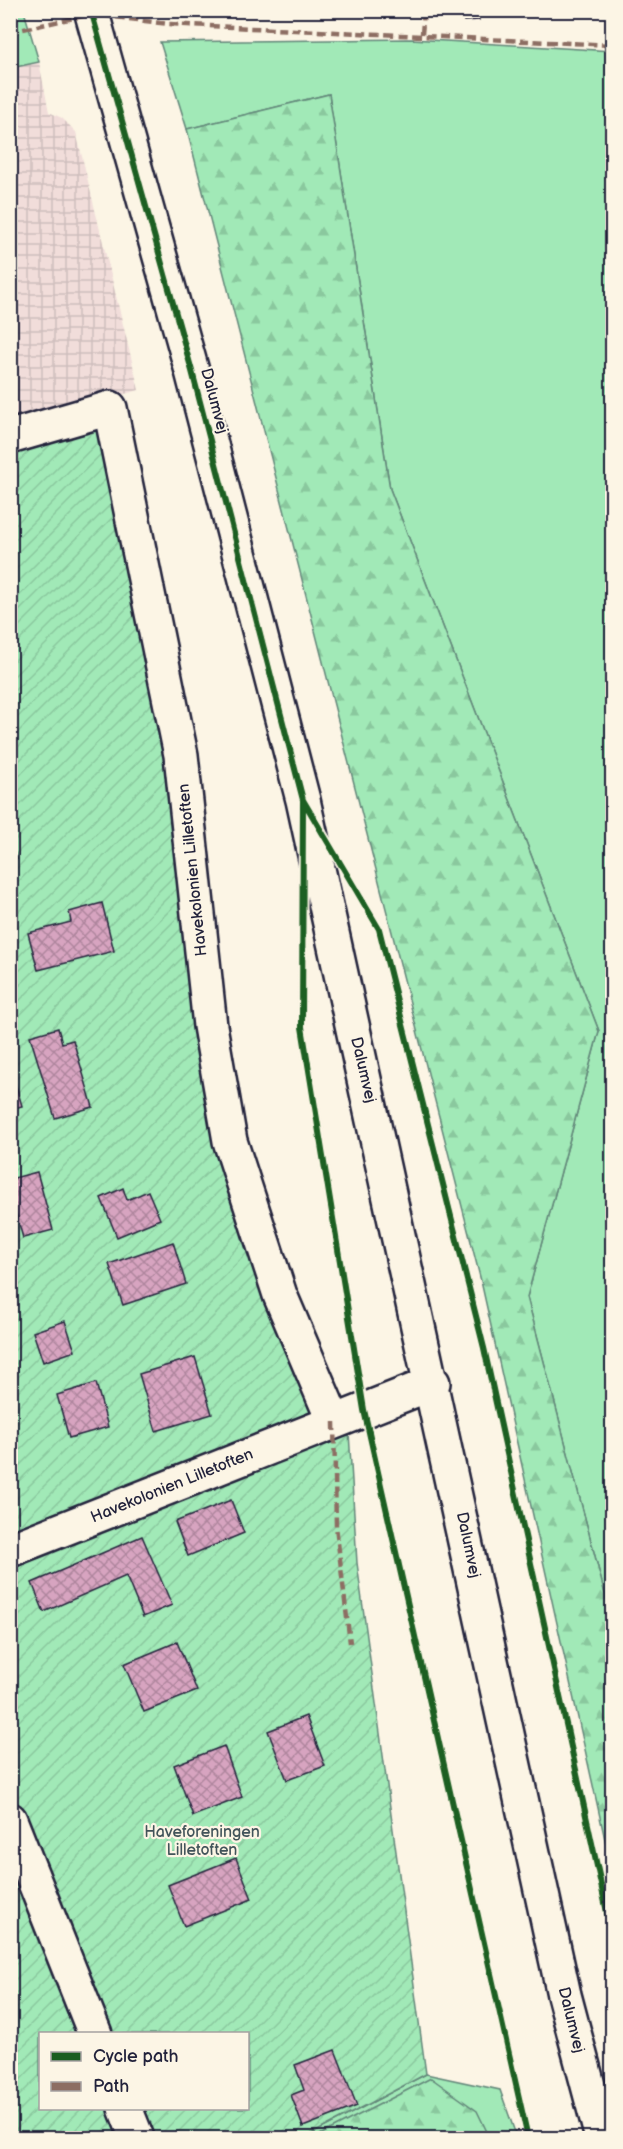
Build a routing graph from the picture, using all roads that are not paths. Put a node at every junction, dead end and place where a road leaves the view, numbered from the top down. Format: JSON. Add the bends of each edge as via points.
{"nodes":[{"id":1,"x":91,"y":10,"type":"edge"},
{"id":2,"x":10,"y":437,"type":"edge"},
{"id":3,"x":433,"y":1383,"type":"junction"},
{"id":4,"x":334,"y":1422,"type":"junction"},
{"id":5,"x":10,"y":1550,"type":"edge"},
{"id":6,"x":10,"y":1820,"type":"edge"},
{"id":7,"x":94,"y":2032,"type":"edge"},
{"id":8,"x":125,"y":2110,"type":"edge"},
{"id":9,"x":137,"y":2139,"type":"edge"},
{"id":10,"x":602,"y":2139,"type":"edge"}],
"edges":[{"from":1,"to":3,"type":"street","name":"Dalumvej","via":[[192,371],[303,800]]},
{"from":2,"to":4,"type":"street","name":"Havekolonien Lilletoften","via":[[110,408],[181,754],[210,1026],[230,1142],[280,1295]]},
{"from":3,"to":4,"type":"street","name":"Havekolonien Lilletoften"},
{"from":3,"to":10,"type":"street","name":"Dalumvej","via":[[564,1995]]},
{"from":4,"to":5,"type":"street","name":"Havekolonien Lilletoften"},
{"from":6,"to":7,"type":"street"},
{"from":8,"to":9,"type":"street"}]}
